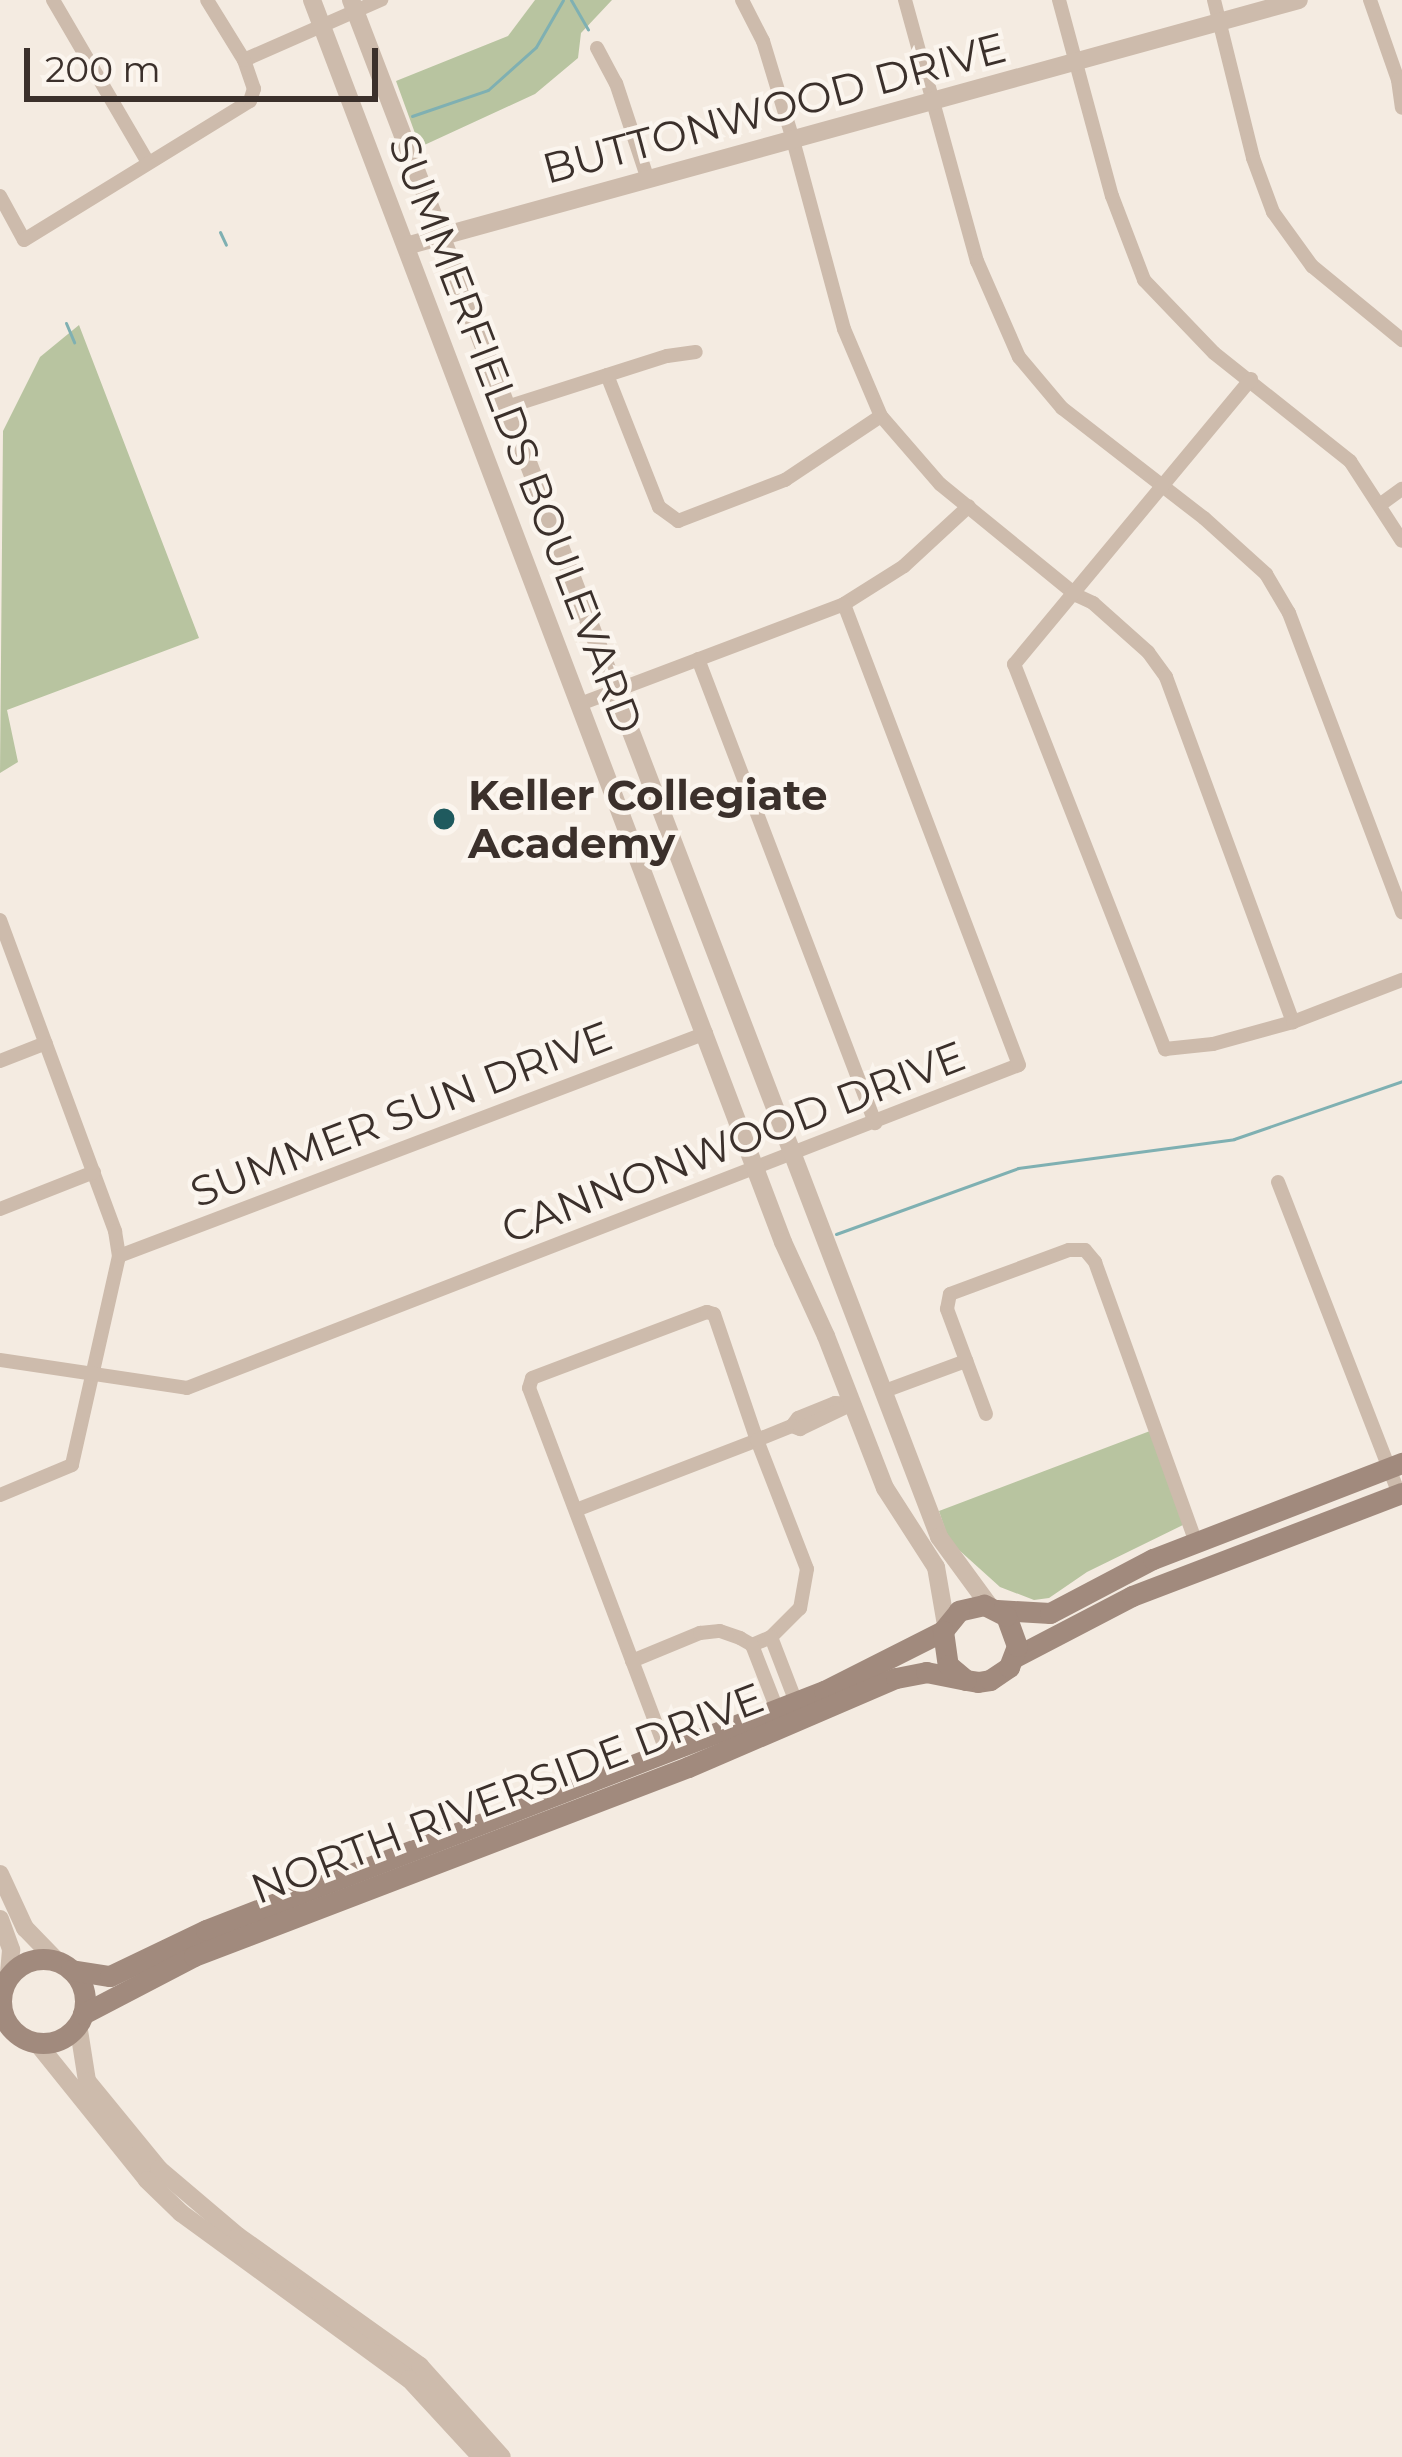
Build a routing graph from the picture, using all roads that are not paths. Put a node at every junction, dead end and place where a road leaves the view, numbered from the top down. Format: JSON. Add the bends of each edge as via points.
{"nodes":[{"id":1,"x":53,"y":0,"type":"edge"},
{"id":2,"x":207,"y":0,"type":"edge"},
{"id":3,"x":312,"y":0,"type":"edge"},
{"id":4,"x":380,"y":0,"type":"edge"},
{"id":5,"x":742,"y":0,"type":"edge"},
{"id":6,"x":905,"y":0,"type":"edge"},
{"id":7,"x":1059,"y":0,"type":"edge"},
{"id":8,"x":1214,"y":0,"type":"edge"},
{"id":9,"x":1299,"y":0,"type":"edge"},
{"id":10,"x":1370,"y":0,"type":"edge"},
{"id":11,"x":353,"y":5,"type":"edge"},
{"id":12,"x":1219,"y":22,"type":"junction"},
{"id":13,"x":321,"y":25,"type":"junction"},
{"id":14,"x":597,"y":48,"type":"dead end"},
{"id":15,"x":244,"y":60,"type":"junction"},
{"id":16,"x":1077,"y":62,"type":"junction"},
{"id":17,"x":934,"y":101,"type":"junction"},
{"id":18,"x":1402,"y":108,"type":"edge"},
{"id":19,"x":793,"y":140,"type":"junction"},
{"id":20,"x":147,"y":160,"type":"junction"},
{"id":21,"x":648,"y":180,"type":"junction"},
{"id":22,"x":0,"y":196,"type":"edge"},
{"id":23,"x":441,"y":237,"type":"junction"},
{"id":24,"x":406,"y":246,"type":"junction"},
{"id":25,"x":1402,"y":340,"type":"edge"},
{"id":26,"x":696,"y":352,"type":"dead end"},
{"id":27,"x":607,"y":375,"type":"junction"},
{"id":28,"x":1251,"y":379,"type":"junction"},
{"id":29,"x":507,"y":407,"type":"junction"},
{"id":30,"x":881,"y":416,"type":"junction"},
{"id":31,"x":1163,"y":487,"type":"junction"},
{"id":32,"x":1402,"y":489,"type":"edge"},
{"id":33,"x":1381,"y":504,"type":"junction"},
{"id":34,"x":969,"y":506,"type":"junction"},
{"id":35,"x":1402,"y":541,"type":"edge"},
{"id":36,"x":1076,"y":595,"type":"junction"},
{"id":37,"x":844,"y":604,"type":"junction"},
{"id":38,"x":698,"y":659,"type":"junction"},
{"id":39,"x":614,"y":691,"type":"junction"},
{"id":40,"x":580,"y":704,"type":"junction"},
{"id":41,"x":1402,"y":912,"type":"edge"},
{"id":42,"x":0,"y":920,"type":"edge"},
{"id":43,"x":1402,"y":980,"type":"edge"},
{"id":44,"x":1293,"y":1022,"type":"junction"},
{"id":45,"x":706,"y":1033,"type":"junction"},
{"id":46,"x":46,"y":1043,"type":"junction"},
{"id":47,"x":0,"y":1061,"type":"edge"},
{"id":48,"x":875,"y":1123,"type":"junction"},
{"id":49,"x":791,"y":1156,"type":"junction"},
{"id":50,"x":758,"y":1168,"type":"junction"},
{"id":51,"x":94,"y":1172,"type":"junction"},
{"id":52,"x":1278,"y":1182,"type":"dead end"},
{"id":53,"x":0,"y":1209,"type":"edge"},
{"id":54,"x":119,"y":1256,"type":"junction"},
{"id":55,"x":0,"y":1360,"type":"edge"},
{"id":56,"x":967,"y":1361,"type":"junction"},
{"id":57,"x":94,"y":1376,"type":"junction"},
{"id":58,"x":882,"y":1392,"type":"junction"},
{"id":59,"x":852,"y":1404,"type":"junction"},
{"id":60,"x":986,"y":1414,"type":"dead end"},
{"id":61,"x":757,"y":1440,"type":"junction"},
{"id":62,"x":1395,"y":1466,"type":"edge"},
{"id":63,"x":1401,"y":1494,"type":"edge"},
{"id":64,"x":0,"y":1496,"type":"edge"},
{"id":65,"x":576,"y":1510,"type":"junction"},
{"id":66,"x":1196,"y":1543,"type":"junction"},
{"id":67,"x":994,"y":1608,"type":"junction"},
{"id":68,"x":944,"y":1628,"type":"junction"},
{"id":69,"x":771,"y":1637,"type":"junction"},
{"id":70,"x":752,"y":1645,"type":"junction"},
{"id":71,"x":1015,"y":1657,"type":"junction"},
{"id":72,"x":632,"y":1661,"type":"junction"},
{"id":73,"x":966,"y":1679,"type":"junction"},
{"id":74,"x":787,"y":1705,"type":"junction"},
{"id":75,"x":667,"y":1753,"type":"junction"},
{"id":76,"x":433,"y":1853,"type":"junction"},
{"id":77,"x":0,"y":1874,"type":"edge"},
{"id":78,"x":0,"y":1919,"type":"edge"},
{"id":79,"x":64,"y":1965,"type":"junction"},
{"id":80,"x":4,"y":1987,"type":"edge"},
{"id":81,"x":80,"y":2019,"type":"junction"},
{"id":82,"x":7,"y":2029,"type":"edge"},
{"id":83,"x":37,"y":2043,"type":"junction"},
{"id":84,"x":153,"y":2174,"type":"junction"},
{"id":85,"x":401,"y":2362,"type":"junction"},
{"id":86,"x":481,"y":2457,"type":"edge"},
{"id":87,"x":502,"y":2457,"type":"edge"}],
"edges":[{"from":1,"to":20,"type":"street"},
{"from":2,"to":15,"type":"street"},
{"from":3,"to":13,"type":"street","name":"SUMMERFIELDS BOULEVARD"},
{"from":4,"to":11,"type":"street"},
{"from":5,"to":19,"type":"street"},
{"from":6,"to":17,"type":"street"},
{"from":7,"to":16,"type":"street"},
{"from":8,"to":12,"type":"street"},
{"from":9,"to":12,"type":"street","name":"BUTTONWOOD DRIVE"},
{"from":10,"to":18,"type":"street"},
{"from":11,"to":13,"type":"street"},
{"from":11,"to":23,"type":"street","name":"SUMMERFIELDS BOULEVARD"},
{"from":12,"to":16,"type":"street","name":"BUTTONWOOD DRIVE"},
{"from":12,"to":25,"type":"street","via":[[1274,212],[1312,266]]},
{"from":13,"to":15,"type":"street"},
{"from":13,"to":24,"type":"street","name":"SUMMERFIELDS BOULEVARD"},
{"from":14,"to":21,"type":"street"},
{"from":15,"to":20,"type":"street","via":[[250,101]]},
{"from":16,"to":17,"type":"street","name":"BUTTONWOOD DRIVE"},
{"from":16,"to":28,"type":"street","via":[[1144,280]]},
{"from":17,"to":19,"type":"street","name":"BUTTONWOOD DRIVE"},
{"from":17,"to":31,"type":"street","via":[[977,261],[1019,356],[1062,408]]},
{"from":19,"to":21,"type":"street","name":"BUTTONWOOD DRIVE"},
{"from":19,"to":30,"type":"street","via":[[844,329]]},
{"from":20,"to":22,"type":"street","via":[[24,240]]},
{"from":21,"to":23,"type":"street","name":"BUTTONWOOD DRIVE"},
{"from":23,"to":24,"type":"street","name":"BUTTONWOOD DRIVE"},
{"from":23,"to":29,"type":"street","name":"SUMMERFIELDS BOULEVARD"},
{"from":24,"to":40,"type":"street","name":"SUMMERFIELDS BOULEVARD"},
{"from":26,"to":27,"type":"street"},
{"from":27,"to":29,"type":"street"},
{"from":27,"to":30,"type":"street","via":[[659,507],[678,521],[785,480]]},
{"from":28,"to":31,"type":"street"},
{"from":28,"to":33,"type":"street","via":[[1350,461]]},
{"from":29,"to":39,"type":"street","name":"SUMMERFIELDS BOULEVARD"},
{"from":30,"to":34,"type":"street"},
{"from":31,"to":36,"type":"street"},
{"from":31,"to":41,"type":"street","via":[[1250,559],[1289,613]]},
{"from":32,"to":33,"type":"street"},
{"from":33,"to":35,"type":"street"},
{"from":34,"to":36,"type":"street"},
{"from":34,"to":37,"type":"street","via":[[904,566]]},
{"from":36,"to":44,"type":"street","via":[[1131,635],[1166,677]]},
{"from":36,"to":44,"type":"street","via":[[1014,664],[1165,1048]]},
{"from":37,"to":38,"type":"street"},
{"from":37,"to":48,"type":"street","name":"CANNONWOOD DRIVE","via":[[1019,1065]]},
{"from":38,"to":39,"type":"street"},
{"from":38,"to":48,"type":"street"},
{"from":39,"to":40,"type":"street"},
{"from":39,"to":49,"type":"street","name":"SUMMERFIELDS BOULEVARD"},
{"from":40,"to":45,"type":"street","name":"SUMMERFIELDS BOULEVARD"},
{"from":42,"to":46,"type":"street"},
{"from":43,"to":44,"type":"street"},
{"from":45,"to":50,"type":"street","name":"SUMMERFIELDS BOULEVARD"},
{"from":45,"to":54,"type":"street","name":"SUMMER SUN DRIVE"},
{"from":46,"to":47,"type":"street"},
{"from":46,"to":51,"type":"street"},
{"from":48,"to":49,"type":"street","name":"CANNONWOOD DRIVE"},
{"from":49,"to":50,"type":"street","name":"CANNONWOOD DRIVE"},
{"from":49,"to":58,"type":"street","name":"SUMMERFIELDS BOULEVARD"},
{"from":50,"to":57,"type":"street","name":"CANNONWOOD DRIVE","via":[[187,1388]]},
{"from":50,"to":59,"type":"street","name":"SUMMERFIELDS BOULEVARD"},
{"from":51,"to":53,"type":"street"},
{"from":51,"to":54,"type":"street"},
{"from":52,"to":62,"type":"street"},
{"from":54,"to":57,"type":"street"},
{"from":55,"to":57,"type":"street","name":"CANNONWOOD DRIVE"},
{"from":56,"to":58,"type":"street"},
{"from":56,"to":60,"type":"street"},
{"from":56,"to":66,"type":"street","via":[[947,1309],[950,1294],[1069,1250],[1091,1254]]},
{"from":57,"to":64,"type":"street","via":[[72,1465]]},
{"from":58,"to":59,"type":"street"},
{"from":58,"to":67,"type":"street","name":"SUMMERFIELDS BOULEVARD","via":[[939,1537]]},
{"from":59,"to":61,"type":"street","via":[[836,1403]]},
{"from":59,"to":68,"type":"street","name":"SUMMERFIELDS BOULEVARD","via":[[885,1488],[936,1567]]},
{"from":61,"to":65,"type":"street"},
{"from":61,"to":65,"type":"street","via":[[714,1314],[695,1313],[539,1372],[529,1388]]},
{"from":61,"to":69,"type":"street","via":[[807,1569],[800,1608]]},
{"from":62,"to":63,"type":"street"},
{"from":62,"to":66,"type":"main road","name":"NORTH RIVERSIDE DRIVE"},
{"from":63,"to":71,"type":"main road","name":"NORTH RIVERSIDE DRIVE","via":[[1132,1595]]},
{"from":65,"to":72,"type":"street"},
{"from":66,"to":67,"type":"main road","name":"NORTH RIVERSIDE DRIVE","via":[[1049,1612]]},
{"from":67,"to":68,"type":"main road","name":"NORTH RIVERSIDE DRIVE","via":[[971,1606]]},
{"from":67,"to":71,"type":"main road","via":[[1012,1625]]},
{"from":68,"to":73,"type":"main road","via":[[947,1665]]},
{"from":68,"to":74,"type":"main road","name":"NORTH RIVERSIDE DRIVE"},
{"from":69,"to":70,"type":"street"},
{"from":69,"to":74,"type":"street"},
{"from":70,"to":72,"type":"street","via":[[720,1631]]},
{"from":70,"to":74,"type":"street"},
{"from":71,"to":73,"type":"main road","name":"NORTH RIVERSIDE DRIVE","via":[[1000,1675]]},
{"from":72,"to":75,"type":"street"},
{"from":73,"to":76,"type":"main road","name":"NORTH RIVERSIDE DRIVE","via":[[926,1672],[896,1678],[727,1751]]},
{"from":74,"to":75,"type":"main road","name":"NORTH RIVERSIDE DRIVE"},
{"from":75,"to":76,"type":"main road","name":"NORTH RIVERSIDE DRIVE"},
{"from":76,"to":79,"type":"main road","name":"NORTH RIVERSIDE DRIVE","via":[[186,1938],[110,1976]]},
{"from":76,"to":81,"type":"main road","name":"NORTH RIVERSIDE DRIVE","via":[[194,1956]]},
{"from":77,"to":79,"type":"street","via":[[25,1928]]},
{"from":78,"to":80,"type":"street","via":[[11,1950]]},
{"from":79,"to":80,"type":"main road","name":"NORTH RIVERSIDE DRIVE","via":[[31,1960]]},
{"from":79,"to":81,"type":"main road","via":[[83,1990]]},
{"from":80,"to":82,"type":"main road"},
{"from":81,"to":83,"type":"main road","name":"NORTH RIVERSIDE DRIVE","via":[[64,2037]]},
{"from":81,"to":84,"type":"street","via":[[87,2081]]},
{"from":82,"to":83,"type":"main road"},
{"from":83,"to":84,"type":"street"},
{"from":84,"to":85,"type":"street","via":[[228,2249]]},
{"from":85,"to":86,"type":"street"},
{"from":85,"to":87,"type":"street","via":[[450,2395]]}]}
